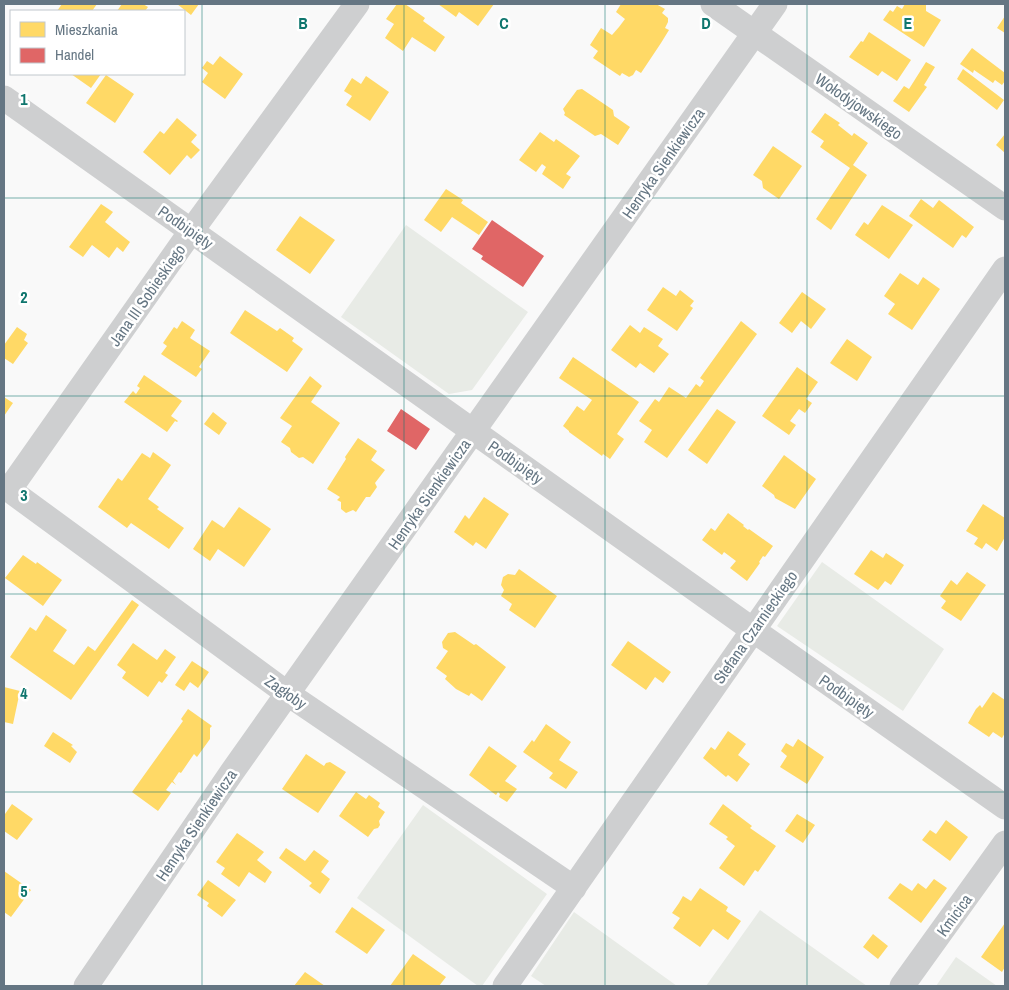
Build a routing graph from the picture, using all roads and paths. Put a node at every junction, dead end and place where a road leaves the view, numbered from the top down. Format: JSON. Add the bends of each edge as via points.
{"nodes":[{"id":1,"x":357,"y":4,"type":"edge"},
{"id":2,"x":713,"y":4,"type":"edge"},
{"id":3,"x":775,"y":4,"type":"edge"},
{"id":4,"x":754,"y":33,"type":"junction"},
{"id":5,"x":4,"y":98,"type":"edge"},
{"id":6,"x":1005,"y":208,"type":"edge"},
{"id":7,"x":192,"y":230,"type":"junction"},
{"id":8,"x":1005,"y":269,"type":"edge"},
{"id":9,"x":473,"y":432,"type":"junction"},
{"id":10,"x":6,"y":488,"type":"edge"},
{"id":11,"x":753,"y":630,"type":"junction"},
{"id":12,"x":288,"y":694,"type":"junction"},
{"id":13,"x":1005,"y":807,"type":"edge"},
{"id":14,"x":1005,"y":843,"type":"edge"},
{"id":15,"x":574,"y":888,"type":"junction"},
{"id":16,"x":86,"y":986,"type":"edge"},
{"id":17,"x":505,"y":986,"type":"edge"},
{"id":18,"x":902,"y":986,"type":"edge"}],
"edges":[{"from":1,"to":7,"type":"street","name":"Jana III Sobieskiego"},
{"from":2,"to":4,"type":"street","name":"Wołodyjowskiego"},
{"from":3,"to":4,"type":"street","name":"Henryka Sienkiewicza"},
{"from":4,"to":6,"type":"street","name":"Wołodyjowskiego"},
{"from":4,"to":9,"type":"street","name":"Henryka Sienkiewicza"},
{"from":5,"to":7,"type":"street","name":"Podbipięty"},
{"from":7,"to":9,"type":"street","name":"Podbipięty"},
{"from":7,"to":10,"type":"street","name":"Jana III Sobieskiego"},
{"from":8,"to":11,"type":"street","name":"Stefana Czarnieckiego"},
{"from":9,"to":11,"type":"street","name":"Podbipięty"},
{"from":9,"to":12,"type":"street","name":"Henryka Sienkiewicza"},
{"from":10,"to":12,"type":"street","name":"Zagłoby"},
{"from":11,"to":13,"type":"street","name":"Podbipięty"},
{"from":11,"to":15,"type":"street","name":"Stefana Czarnieckiego"},
{"from":12,"to":15,"type":"street","name":"Zagłoby"},
{"from":12,"to":16,"type":"street","name":"Henryka Sienkiewicza"},
{"from":14,"to":18,"type":"street","name":"Kmicica"},
{"from":15,"to":17,"type":"street","name":"Stefana Czarnieckiego"}]}
